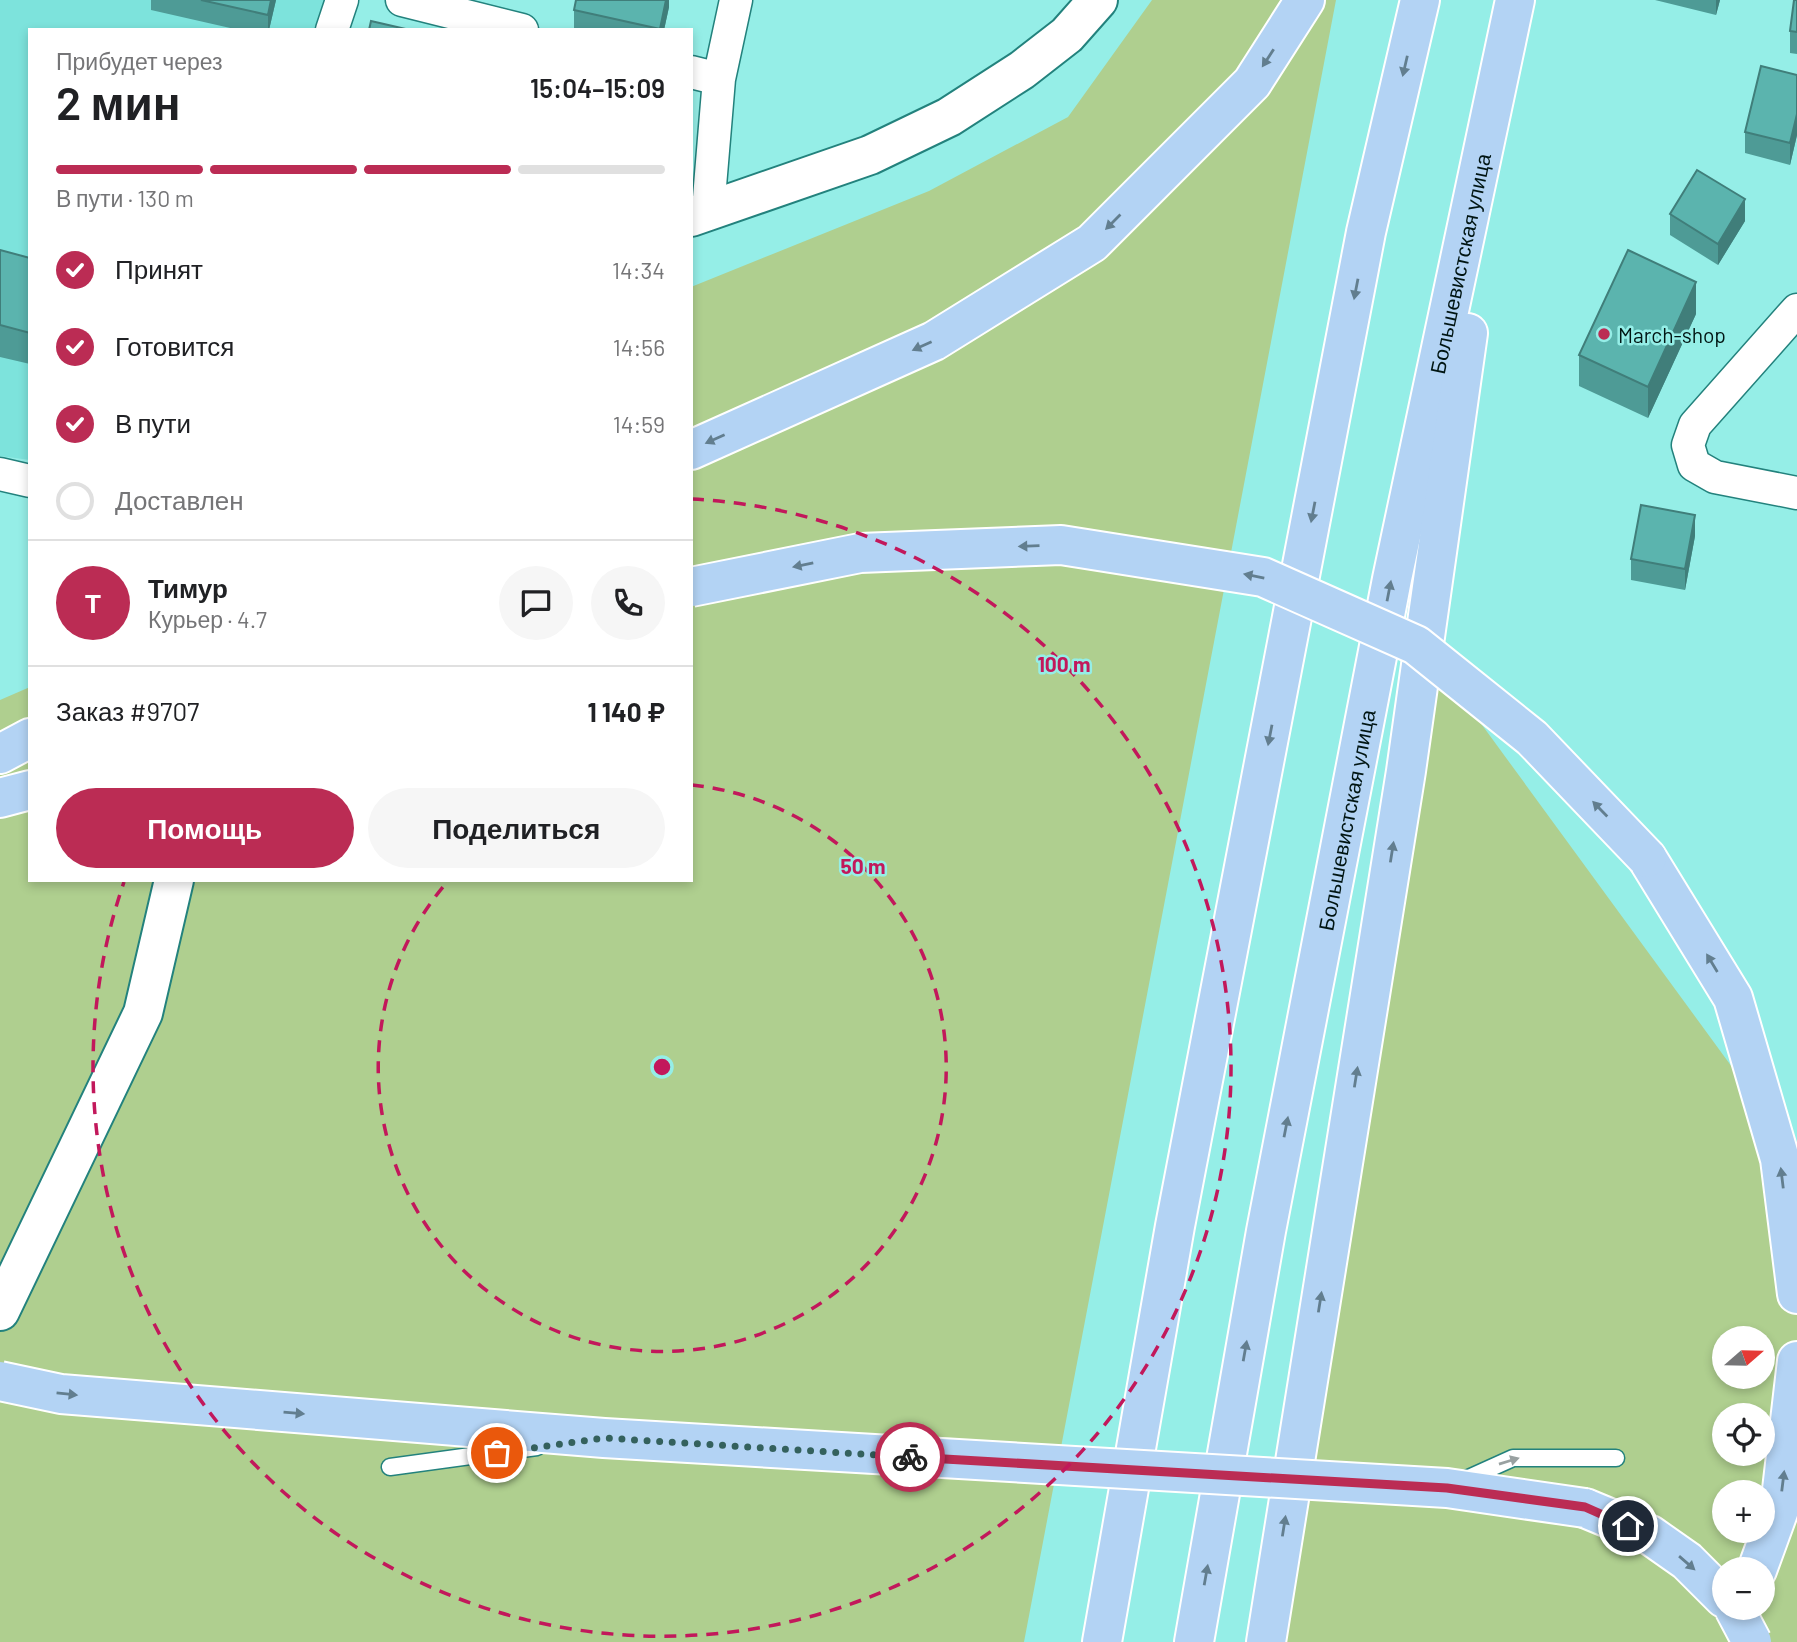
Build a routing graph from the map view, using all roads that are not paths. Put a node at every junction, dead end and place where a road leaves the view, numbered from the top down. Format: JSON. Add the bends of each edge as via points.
{"nodes":[{"id":1,"x":342,"y":0,"type":"edge"},
{"id":2,"x":402,"y":0,"type":"edge"},
{"id":3,"x":736,"y":0,"type":"edge"},
{"id":4,"x":1098,"y":0,"type":"edge"},
{"id":5,"x":1305,"y":0,"type":"edge"},
{"id":6,"x":1420,"y":0,"type":"edge"},
{"id":7,"x":1516,"y":0,"type":"edge"},
{"id":8,"x":1068,"y":18,"type":"edge"},
{"id":9,"x":333,"y":28,"type":"edge"},
{"id":10,"x":514,"y":28,"type":"edge"},
{"id":11,"x":705,"y":75,"type":"edge"},
{"id":12,"x":700,"y":214,"type":"edge"},
{"id":13,"x":1797,"y":310,"type":"edge"},
{"id":14,"x":693,"y":449,"type":"edge"},
{"id":15,"x":0,"y":474,"type":"edge"},
{"id":16,"x":28,"y":481,"type":"edge"},
{"id":17,"x":1797,"y":493,"type":"edge"},
{"id":18,"x":693,"y":587,"type":"edge"},
{"id":19,"x":28,"y":739,"type":"edge"},
{"id":20,"x":0,"y":754,"type":"edge"},
{"id":21,"x":28,"y":791,"type":"edge"},
{"id":22,"x":0,"y":798,"type":"edge"},
{"id":23,"x":174,"y":882,"type":"edge"},
{"id":24,"x":1797,"y":1294,"type":"edge"},
{"id":25,"x":0,"y":1311,"type":"edge"},
{"id":26,"x":1797,"y":1361,"type":"edge"},
{"id":27,"x":0,"y":1381,"type":"edge"},
{"id":28,"x":604,"y":1438,"type":"junction"},
{"id":29,"x":1616,"y":1458,"type":"dead end"},
{"id":30,"x":390,"y":1468,"type":"dead end"},
{"id":31,"x":1447,"y":1488,"type":"junction"},
{"id":32,"x":1762,"y":1557,"type":"edge"},
{"id":33,"x":1712,"y":1587,"type":"edge"},
{"id":34,"x":1738,"y":1620,"type":"edge"},
{"id":35,"x":1740,"y":1620,"type":"edge"},
{"id":36,"x":1102,"y":1642,"type":"edge"},
{"id":37,"x":1194,"y":1642,"type":"edge"},
{"id":38,"x":1266,"y":1642,"type":"edge"},
{"id":39,"x":1730,"y":1642,"type":"edge"},
{"id":40,"x":1752,"y":1642,"type":"edge"}],
"edges":[{"from":1,"to":9,"type":"street"},
{"from":2,"to":10,"type":"street"},
{"from":3,"to":11,"type":"street"},
{"from":4,"to":8,"type":"street"},
{"from":5,"to":14,"type":"highway","one_way":true,"via":[[1252,83],[1092,243],[934,341]]},
{"from":6,"to":36,"type":"highway","one_way":true,"via":[[1366,232],[1175,1226]]},
{"from":37,"to":7,"type":"highway","name":"Большевистская улица","one_way":true,"via":[[1266,1231],[1392,579]]},
{"from":38,"to":7,"type":"highway","one_way":true,"via":[[1406,771]]},
{"from":8,"to":12,"type":"street","via":[[1023,70],[948,117],[870,155]]},
{"from":11,"to":12,"type":"street"},
{"from":13,"to":17,"type":"street","via":[[1695,425],[1688,445],[1694,465],[1715,477]]},
{"from":15,"to":16,"type":"street"},
{"from":24,"to":18,"type":"highway","one_way":true,"bridge":true,"via":[[1780,1160],[1733,998],[1647,858],[1532,738],[1416,645],[1263,577],[1060,545],[860,553]]},
{"from":19,"to":20,"type":"highway"},
{"from":21,"to":22,"type":"highway"},
{"from":23,"to":25,"type":"street","via":[[142,1013]]},
{"from":32,"to":26,"type":"highway","one_way":true,"via":[[1780,1507]]},
{"from":27,"to":28,"type":"highway","one_way":true,"bridge":true,"via":[[61,1394]]},
{"from":28,"to":30,"type":"lane","bridge":true},
{"from":28,"to":31,"type":"highway","bridge":true},
{"from":31,"to":29,"type":"lane","one_way":true,"via":[[1513,1458]]},
{"from":31,"to":33,"type":"highway","one_way":true,"bridge":true,"via":[[1585,1507],[1650,1535]]},
{"from":34,"to":39,"type":"highway"},
{"from":35,"to":40,"type":"highway","bridge":true}]}
